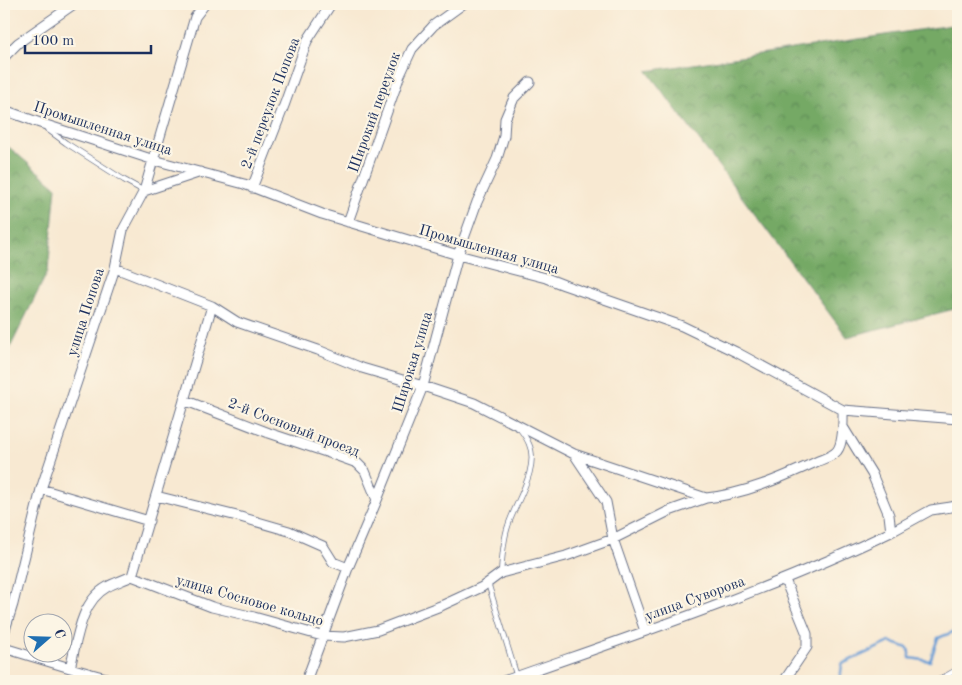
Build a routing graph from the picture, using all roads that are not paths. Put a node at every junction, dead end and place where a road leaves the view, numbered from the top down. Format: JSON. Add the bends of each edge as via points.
{"nodes":[{"id":1,"x":74,"y":4,"type":"edge"},
{"id":2,"x":205,"y":4,"type":"edge"},
{"id":3,"x":332,"y":4,"type":"edge"},
{"id":4,"x":463,"y":4,"type":"edge"},
{"id":5,"x":4,"y":57,"type":"edge"},
{"id":6,"x":530,"y":82,"type":"dead end"},
{"id":7,"x":4,"y":110,"type":"edge"},
{"id":8,"x":40,"y":123,"type":"junction"},
{"id":9,"x":154,"y":160,"type":"junction"},
{"id":10,"x":201,"y":172,"type":"junction"},
{"id":11,"x":252,"y":188,"type":"junction"},
{"id":12,"x":144,"y":191,"type":"junction"},
{"id":13,"x":348,"y":222,"type":"junction"},
{"id":14,"x":458,"y":255,"type":"junction"},
{"id":15,"x":115,"y":268,"type":"junction"},
{"id":16,"x":212,"y":306,"type":"junction"},
{"id":17,"x":423,"y":386,"type":"junction"},
{"id":18,"x":184,"y":400,"type":"junction"},
{"id":19,"x":843,"y":410,"type":"junction"},
{"id":20,"x":958,"y":419,"type":"edge"},
{"id":21,"x":518,"y":426,"type":"junction"},
{"id":22,"x":843,"y":427,"type":"junction"},
{"id":23,"x":574,"y":454,"type":"junction"},
{"id":24,"x":41,"y":490,"type":"junction"},
{"id":25,"x":156,"y":496,"type":"junction"},
{"id":26,"x":706,"y":498,"type":"junction"},
{"id":27,"x":377,"y":500,"type":"junction"},
{"id":28,"x":958,"y":505,"type":"edge"},
{"id":29,"x":149,"y":520,"type":"junction"},
{"id":30,"x":891,"y":532,"type":"junction"},
{"id":31,"x":613,"y":539,"type":"junction"},
{"id":32,"x":348,"y":568,"type":"junction"},
{"id":33,"x":501,"y":573,"type":"junction"},
{"id":34,"x":132,"y":576,"type":"junction"},
{"id":35,"x":785,"y":580,"type":"junction"},
{"id":36,"x":488,"y":582,"type":"junction"},
{"id":37,"x":645,"y":631,"type":"junction"},
{"id":38,"x":4,"y":634,"type":"edge"},
{"id":39,"x":322,"y":636,"type":"junction"},
{"id":40,"x":4,"y":648,"type":"edge"},
{"id":41,"x":70,"y":668,"type":"junction"},
{"id":42,"x":958,"y":669,"type":"edge"},
{"id":43,"x":510,"y":680,"type":"edge"},
{"id":44,"x":118,"y":681,"type":"edge"},
{"id":45,"x":306,"y":681,"type":"edge"},
{"id":46,"x":784,"y":681,"type":"edge"},
{"id":47,"x":937,"y":681,"type":"edge"}],
"edges":[{"from":1,"to":5,"type":"street","via":[[18,43]]},
{"from":2,"to":9,"type":"street","name":"улица Попова","via":[[195,17]]},
{"from":3,"to":11,"type":"street","name":"2-й переулок Попова","via":[[308,41]]},
{"from":4,"to":13,"type":"street","name":"Широкий переулок","via":[[434,25],[412,50],[400,75]]},
{"from":6,"to":14,"type":"street","name":"Широкая улица","via":[[514,98],[505,119],[497,159]]},
{"from":7,"to":8,"type":"street","name":"Промышленная улица"},
{"from":8,"to":9,"type":"street","name":"Промышленная улица"},
{"from":8,"to":12,"type":"lane","via":[[66,143]]},
{"from":9,"to":10,"type":"street","name":"Промышленная улица"},
{"from":9,"to":12,"type":"street","name":"улица Попова"},
{"from":10,"to":11,"type":"street","name":"Промышленная улица"},
{"from":10,"to":12,"type":"street"},
{"from":11,"to":13,"type":"street","name":"Промышленная улица"},
{"from":12,"to":15,"type":"street","name":"улица Попова","via":[[123,230]]},
{"from":13,"to":14,"type":"street","name":"Промышленная улица"},
{"from":14,"to":17,"type":"street","name":"Широкая улица"},
{"from":14,"to":19,"type":"street","name":"Промышленная улица","via":[[546,278],[682,326]]},
{"from":15,"to":16,"type":"street","name":"улица Сосновое кольцо"},
{"from":15,"to":24,"type":"street","name":"улица Попова"},
{"from":16,"to":17,"type":"street","name":"улица Сосновое кольцо","via":[[237,322],[362,368]]},
{"from":16,"to":18,"type":"street"},
{"from":17,"to":21,"type":"street","name":"улица Сосновое кольцо","via":[[474,403]]},
{"from":17,"to":27,"type":"street","name":"Широкая улица"},
{"from":18,"to":25,"type":"street"},
{"from":18,"to":27,"type":"street","name":"2-й Сосновый проезд","via":[[357,464],[365,471]]},
{"from":19,"to":20,"type":"street","name":"Промышленная улица"},
{"from":19,"to":22,"type":"street","name":"улица Сосновое кольцо"},
{"from":21,"to":23,"type":"street","name":"улица Сосновое кольцо"},
{"from":21,"to":33,"type":"lane","via":[[530,446],[532,457],[530,471],[507,527]]},
{"from":22,"to":26,"type":"street","name":"улица Сосновое кольцо","via":[[837,452],[830,456],[758,486]]},
{"from":22,"to":30,"type":"street","via":[[872,474],[889,515]]},
{"from":23,"to":26,"type":"street","name":"улица Сосновое кольцо"},
{"from":23,"to":31,"type":"street","via":[[606,502]]},
{"from":24,"to":29,"type":"street"},
{"from":24,"to":38,"type":"street","name":"улица Попова"},
{"from":25,"to":29,"type":"street"},
{"from":25,"to":32,"type":"street","via":[[288,531],[323,546],[333,562]]},
{"from":26,"to":31,"type":"street","name":"улица Сосновое кольцо","via":[[669,510]]},
{"from":27,"to":32,"type":"street","name":"Широкая улица"},
{"from":28,"to":30,"type":"street","name":"улица Суворова","via":[[931,510]]},
{"from":29,"to":34,"type":"street"},
{"from":30,"to":35,"type":"street","name":"улица Суворова"},
{"from":31,"to":33,"type":"street","name":"улица Сосновое кольцо","via":[[566,556]]},
{"from":31,"to":37,"type":"street"},
{"from":32,"to":39,"type":"street","name":"Широкая улица"},
{"from":33,"to":36,"type":"street","name":"улица Сосновое кольцо"},
{"from":34,"to":39,"type":"street","name":"улица Сосновое кольцо","via":[[212,606]]},
{"from":34,"to":41,"type":"street","via":[[93,598],[84,614]]},
{"from":35,"to":37,"type":"street","name":"улица Суворова"},
{"from":35,"to":46,"type":"street","via":[[807,634],[807,647]]},
{"from":36,"to":39,"type":"street","name":"улица Сосновое кольцо","via":[[443,605],[378,630],[344,637]]},
{"from":36,"to":43,"type":"lane"},
{"from":37,"to":43,"type":"street","name":"улица Суворова"},
{"from":39,"to":45,"type":"street","name":"Широкая улица"},
{"from":40,"to":41,"type":"street"},
{"from":41,"to":44,"type":"street"},
{"from":42,"to":47,"type":"lane"}]}
